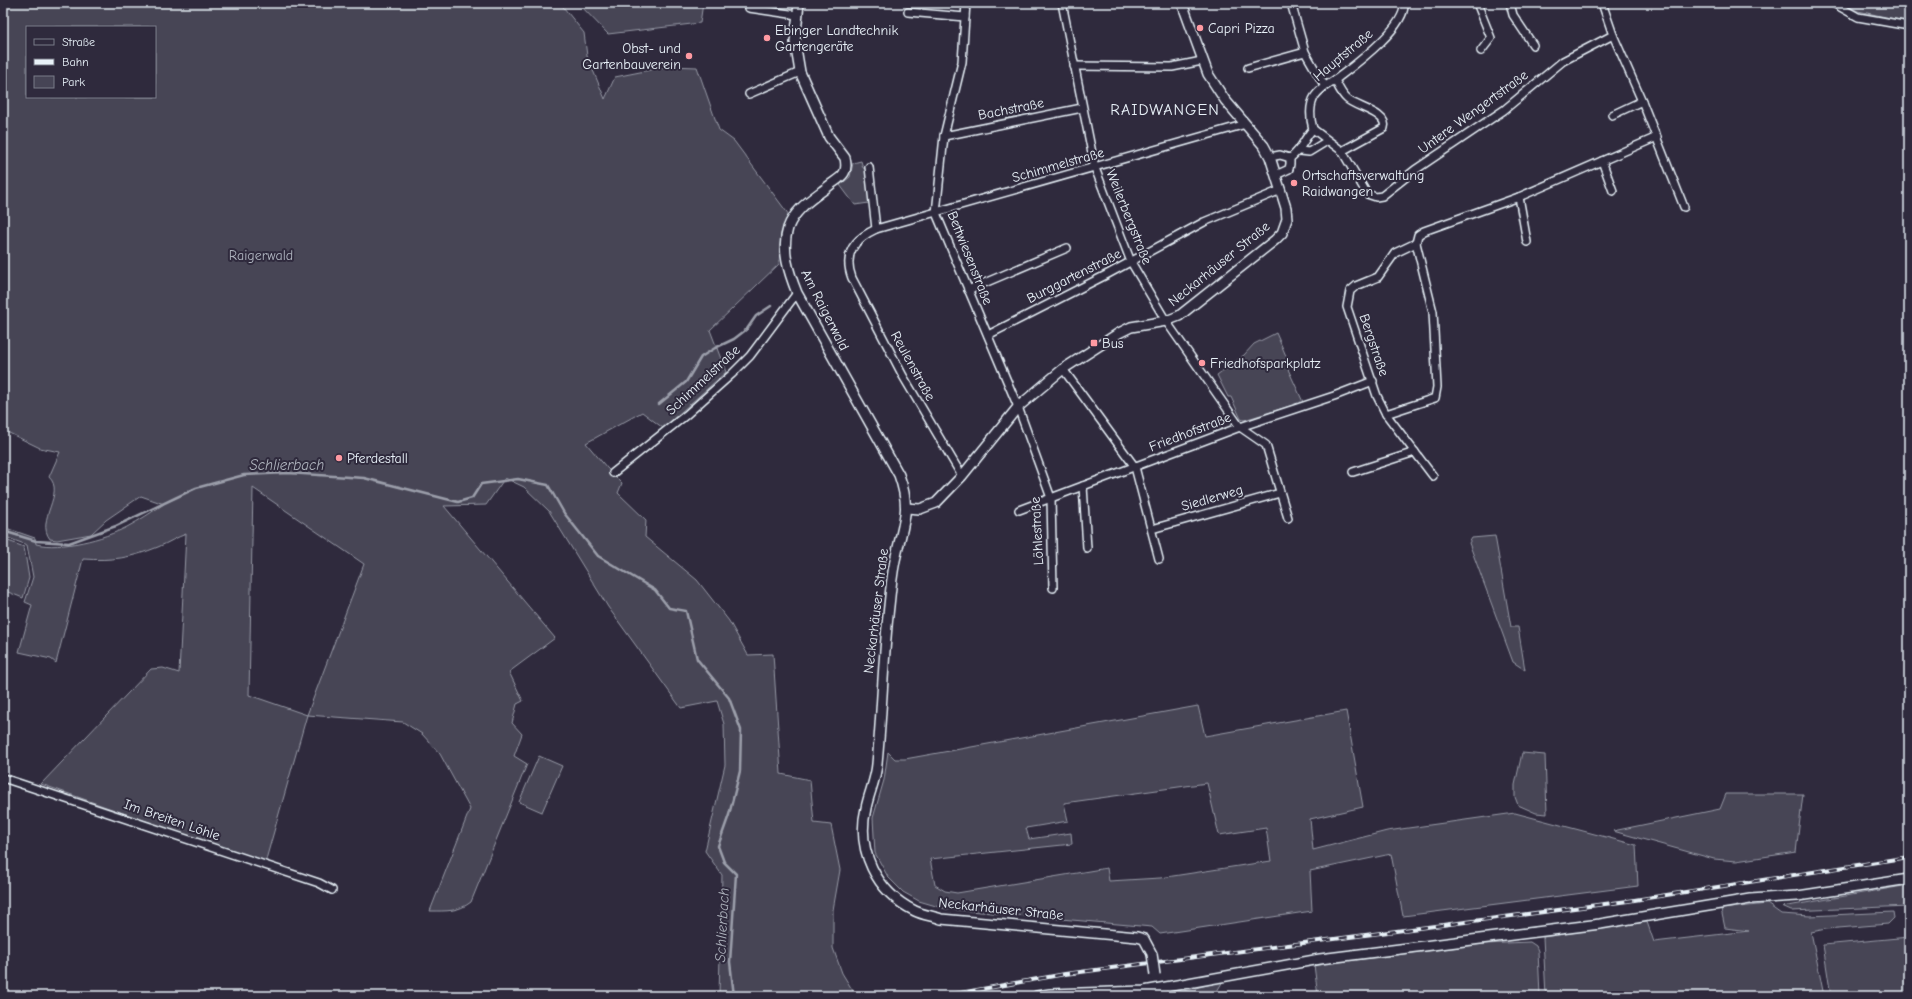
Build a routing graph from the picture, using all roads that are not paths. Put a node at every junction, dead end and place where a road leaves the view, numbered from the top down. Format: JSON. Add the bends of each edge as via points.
{"nodes":[{"id":1,"x":799,"y":3,"type":"edge"},
{"id":2,"x":966,"y":3,"type":"edge"},
{"id":3,"x":1062,"y":3,"type":"edge"},
{"id":4,"x":1182,"y":3,"type":"edge"},
{"id":5,"x":1291,"y":3,"type":"edge"},
{"id":6,"x":1407,"y":3,"type":"edge"},
{"id":7,"x":1477,"y":3,"type":"edge"},
{"id":8,"x":1510,"y":3,"type":"edge"},
{"id":9,"x":1602,"y":3,"type":"edge"},
{"id":10,"x":1833,"y":3,"type":"edge"},
{"id":11,"x":749,"y":8,"type":"dead end"},
{"id":12,"x":908,"y":12,"type":"dead end"},
{"id":13,"x":797,"y":15,"type":"junction"},
{"id":14,"x":965,"y":17,"type":"junction"},
{"id":15,"x":1909,"y":26,"type":"edge"},
{"id":16,"x":1613,"y":35,"type":"junction"},
{"id":17,"x":1533,"y":45,"type":"dead end"},
{"id":18,"x":1482,"y":51,"type":"dead end"},
{"id":19,"x":1305,"y":52,"type":"junction"},
{"id":20,"x":1202,"y":61,"type":"junction"},
{"id":21,"x":1074,"y":66,"type":"junction"},
{"id":22,"x":1248,"y":68,"type":"dead end"},
{"id":23,"x":800,"y":72,"type":"junction"},
{"id":24,"x":1335,"y":80,"type":"junction"},
{"id":25,"x":1324,"y":86,"type":"junction"},
{"id":26,"x":749,"y":94,"type":"dead end"},
{"id":27,"x":1642,"y":101,"type":"junction"},
{"id":28,"x":1082,"y":108,"type":"junction"},
{"id":29,"x":1612,"y":115,"type":"dead end"},
{"id":30,"x":1246,"y":124,"type":"junction"},
{"id":31,"x":1313,"y":129,"type":"junction"},
{"id":32,"x":944,"y":136,"type":"junction"},
{"id":33,"x":1657,"y":137,"type":"junction"},
{"id":34,"x":1327,"y":141,"type":"junction"},
{"id":35,"x":1300,"y":151,"type":"junction"},
{"id":36,"x":1342,"y":151,"type":"junction"},
{"id":37,"x":1270,"y":157,"type":"junction"},
{"id":38,"x":1290,"y":158,"type":"junction"},
{"id":39,"x":1602,"y":161,"type":"junction"},
{"id":40,"x":869,"y":167,"type":"dead end"},
{"id":41,"x":1095,"y":168,"type":"junction"},
{"id":42,"x":1276,"y":175,"type":"junction"},
{"id":43,"x":1281,"y":190,"type":"junction"},
{"id":44,"x":1613,"y":191,"type":"dead end"},
{"id":45,"x":1519,"y":197,"type":"junction"},
{"id":46,"x":1684,"y":207,"type":"dead end"},
{"id":47,"x":936,"y":213,"type":"junction"},
{"id":48,"x":876,"y":229,"type":"junction"},
{"id":49,"x":1528,"y":242,"type":"dead end"},
{"id":50,"x":1416,"y":243,"type":"junction"},
{"id":51,"x":1067,"y":248,"type":"dead end"},
{"id":52,"x":1131,"y":262,"type":"junction"},
{"id":53,"x":849,"y":264,"type":"joint"},
{"id":54,"x":968,"y":290,"type":"junction"},
{"id":55,"x":797,"y":293,"type":"junction"},
{"id":56,"x":1166,"y":321,"type":"junction"},
{"id":57,"x":988,"y":335,"type":"junction"},
{"id":58,"x":1063,"y":369,"type":"junction"},
{"id":59,"x":1373,"y":382,"type":"junction"},
{"id":60,"x":1018,"y":407,"type":"junction"},
{"id":61,"x":1386,"y":414,"type":"junction"},
{"id":62,"x":1240,"y":427,"type":"junction"},
{"id":63,"x":1415,"y":452,"type":"junction"},
{"id":64,"x":1135,"y":467,"type":"junction"},
{"id":65,"x":1353,"y":472,"type":"dead end"},
{"id":66,"x":613,"y":473,"type":"dead end"},
{"id":67,"x":962,"y":476,"type":"junction"},
{"id":68,"x":1433,"y":476,"type":"dead end"},
{"id":69,"x":1083,"y":486,"type":"junction"},
{"id":70,"x":1280,"y":493,"type":"junction"},
{"id":71,"x":1051,"y":498,"type":"junction"},
{"id":72,"x":906,"y":508,"type":"junction"},
{"id":73,"x":1019,"y":510,"type":"dead end"},
{"id":74,"x":1288,"y":518,"type":"dead end"},
{"id":75,"x":1152,"y":529,"type":"junction"},
{"id":76,"x":1087,"y":548,"type":"dead end"},
{"id":77,"x":1159,"y":559,"type":"dead end"},
{"id":78,"x":1053,"y":588,"type":"dead end"},
{"id":79,"x":3,"y":778,"type":"edge"},
{"id":80,"x":1909,"y":878,"type":"edge"},
{"id":81,"x":332,"y":890,"type":"dead end"},
{"id":82,"x":1155,"y":988,"type":"junction"},
{"id":83,"x":1037,"y":996,"type":"edge"}],
"edges":[{"from":1,"to":13,"type":"street","name":"Am Raigerwald"},
{"from":2,"to":14,"type":"street","name":"Bettwiesenstraße"},
{"from":3,"to":21,"type":"street","name":"Weilerbergstraße"},
{"from":4,"to":20,"type":"street","name":"Neckarhäuser Straße"},
{"from":5,"to":19,"type":"street"},
{"from":6,"to":24,"type":"street","name":"Hauptstraße","via":[[1401,18],[1392,30]]},
{"from":7,"to":18,"type":"street","via":[[1491,38]]},
{"from":8,"to":17,"type":"street","via":[[1513,15]]},
{"from":9,"to":16,"type":"street"},
{"from":10,"to":15,"type":"street","via":[[1858,17]]},
{"from":11,"to":13,"type":"street"},
{"from":12,"to":14,"type":"street"},
{"from":13,"to":23,"type":"street","name":"Am Raigerwald","via":[[795,42]]},
{"from":14,"to":32,"type":"street","name":"Bettwiesenstraße","via":[[962,62]]},
{"from":16,"to":27,"type":"street"},
{"from":16,"to":36,"type":"street","name":"Untere Wengertstraße","via":[[1563,62],[1504,110],[1415,170],[1382,196],[1372,197],[1367,194]]},
{"from":19,"to":22,"type":"street"},
{"from":19,"to":25,"type":"street"},
{"from":20,"to":21,"type":"street","via":[[1172,67]]},
{"from":20,"to":30,"type":"street","name":"Neckarhäuser Straße","via":[[1225,100]]},
{"from":21,"to":28,"type":"street","name":"Weilerbergstraße"},
{"from":23,"to":26,"type":"street"},
{"from":23,"to":55,"type":"street","name":"Am Raigerwald","via":[[829,137],[846,163],[845,172],[802,206],[788,228],[786,256]]},
{"from":24,"to":25,"type":"street","name":"Hauptstraße"},
{"from":24,"to":36,"type":"street","via":[[1346,98],[1375,113],[1385,125],[1384,128]]},
{"from":25,"to":31,"type":"street","name":"Hauptstraße","via":[[1313,101]]},
{"from":27,"to":29,"type":"street"},
{"from":27,"to":33,"type":"street"},
{"from":28,"to":32,"type":"street","name":"Bachstraße"},
{"from":28,"to":41,"type":"street","name":"Weilerbergstraße"},
{"from":30,"to":37,"type":"street","name":"Neckarhäuser Straße"},
{"from":30,"to":41,"type":"street","name":"Schimmelstraße"},
{"from":31,"to":34,"type":"street","name":"Untere Wengertstraße"},
{"from":31,"to":35,"type":"street","via":[[1301,144]]},
{"from":32,"to":47,"type":"street","name":"Bettwiesenstraße"},
{"from":33,"to":39,"type":"street"},
{"from":33,"to":46,"type":"street"},
{"from":34,"to":35,"type":"street","via":[[1309,152]]},
{"from":34,"to":36,"type":"street","name":"Untere Wengertstraße"},
{"from":35,"to":38,"type":"street"},
{"from":37,"to":38,"type":"street","via":[[1280,155]]},
{"from":37,"to":42,"type":"street","name":"Neckarhäuser Straße"},
{"from":38,"to":42,"type":"street","via":[[1289,169]]},
{"from":39,"to":44,"type":"street"},
{"from":39,"to":45,"type":"street"},
{"from":40,"to":48,"type":"street"},
{"from":41,"to":47,"type":"street","name":"Schimmelstraße"},
{"from":41,"to":52,"type":"street","name":"Weilerbergstraße"},
{"from":42,"to":43,"type":"street","name":"Neckarhäuser Straße"},
{"from":43,"to":52,"type":"street","name":"Burggartenstraße","via":[[1204,222]]},
{"from":43,"to":56,"type":"street","name":"Neckarhäuser Straße","via":[[1287,219],[1279,237],[1190,309]]},
{"from":45,"to":49,"type":"street"},
{"from":45,"to":50,"type":"street","via":[[1424,230],[1418,235]]},
{"from":47,"to":48,"type":"street","name":"Schimmelstraße"},
{"from":47,"to":54,"type":"street","name":"Bettwiesenstraße"},
{"from":48,"to":53,"type":"street","name":"Schimmelstraße","via":[[859,238],[854,244]]},
{"from":50,"to":59,"type":"street","name":"Bergstraße","via":[[1395,253],[1378,277],[1350,291],[1347,307]]},
{"from":50,"to":61,"type":"street","via":[[1433,312],[1435,398]]},
{"from":51,"to":54,"type":"street"},
{"from":52,"to":56,"type":"street","name":"Weilerbergstraße"},
{"from":52,"to":57,"type":"street","name":"Burggartenstraße"},
{"from":53,"to":67,"type":"street","name":"Reulenstraße","via":[[852,278],[895,362]]},
{"from":54,"to":57,"type":"street","name":"Bettwiesenstraße"},
{"from":55,"to":66,"type":"street","name":"Schimmelstraße","via":[[750,356],[732,374],[686,415]]},
{"from":55,"to":72,"type":"street","name":"Am Raigerwald","via":[[900,476]]},
{"from":56,"to":58,"type":"street","name":"Neckarhäuser Straße","via":[[1137,326],[1119,333]]},
{"from":56,"to":62,"type":"street","name":"Weilerbergstraße"},
{"from":57,"to":60,"type":"street","name":"Bettwiesenstraße"},
{"from":58,"to":60,"type":"street","name":"Neckarhäuser Straße"},
{"from":58,"to":64,"type":"street"},
{"from":59,"to":61,"type":"street","name":"Bergstraße"},
{"from":59,"to":62,"type":"street","name":"Friedhofstraße"},
{"from":60,"to":67,"type":"street","name":"Neckarhäuser Straße"},
{"from":60,"to":71,"type":"street","name":"Löhlestraße"},
{"from":61,"to":63,"type":"street","name":"Bergstraße"},
{"from":62,"to":64,"type":"street","name":"Friedhofstraße"},
{"from":62,"to":70,"type":"street","name":"Weilerbergstraße","via":[[1266,445]]},
{"from":63,"to":65,"type":"street"},
{"from":63,"to":68,"type":"street","name":"Bergstraße"},
{"from":64,"to":69,"type":"street","name":"Friedhofstraße"},
{"from":64,"to":75,"type":"street"},
{"from":67,"to":72,"type":"street","name":"Neckarhäuser Straße","via":[[936,503],[920,509]]},
{"from":69,"to":71,"type":"street","name":"Friedhofstraße"},
{"from":69,"to":76,"type":"street"},
{"from":70,"to":74,"type":"street","name":"Weilerbergstraße"},
{"from":70,"to":75,"type":"street","name":"Siedlerweg"},
{"from":71,"to":73,"type":"street","name":"Friedhofstraße"},
{"from":71,"to":78,"type":"street","name":"Löhlestraße"},
{"from":72,"to":82,"type":"street","name":"Neckarhäuser Straße","bridge":true,"via":[[888,607],[877,766],[864,824],[865,851],[878,881],[893,897],[916,912],[941,919],[1137,936],[1144,940],[1152,954]]},
{"from":75,"to":77,"type":"street"},
{"from":79,"to":81,"type":"street","name":"Im Breiten Löhle","via":[[319,883]]},
{"from":80,"to":82,"type":"street","via":[[1798,896],[1750,899],[1600,924],[1320,959]]},
{"from":82,"to":83,"type":"street","via":[[1119,993]]}]}
